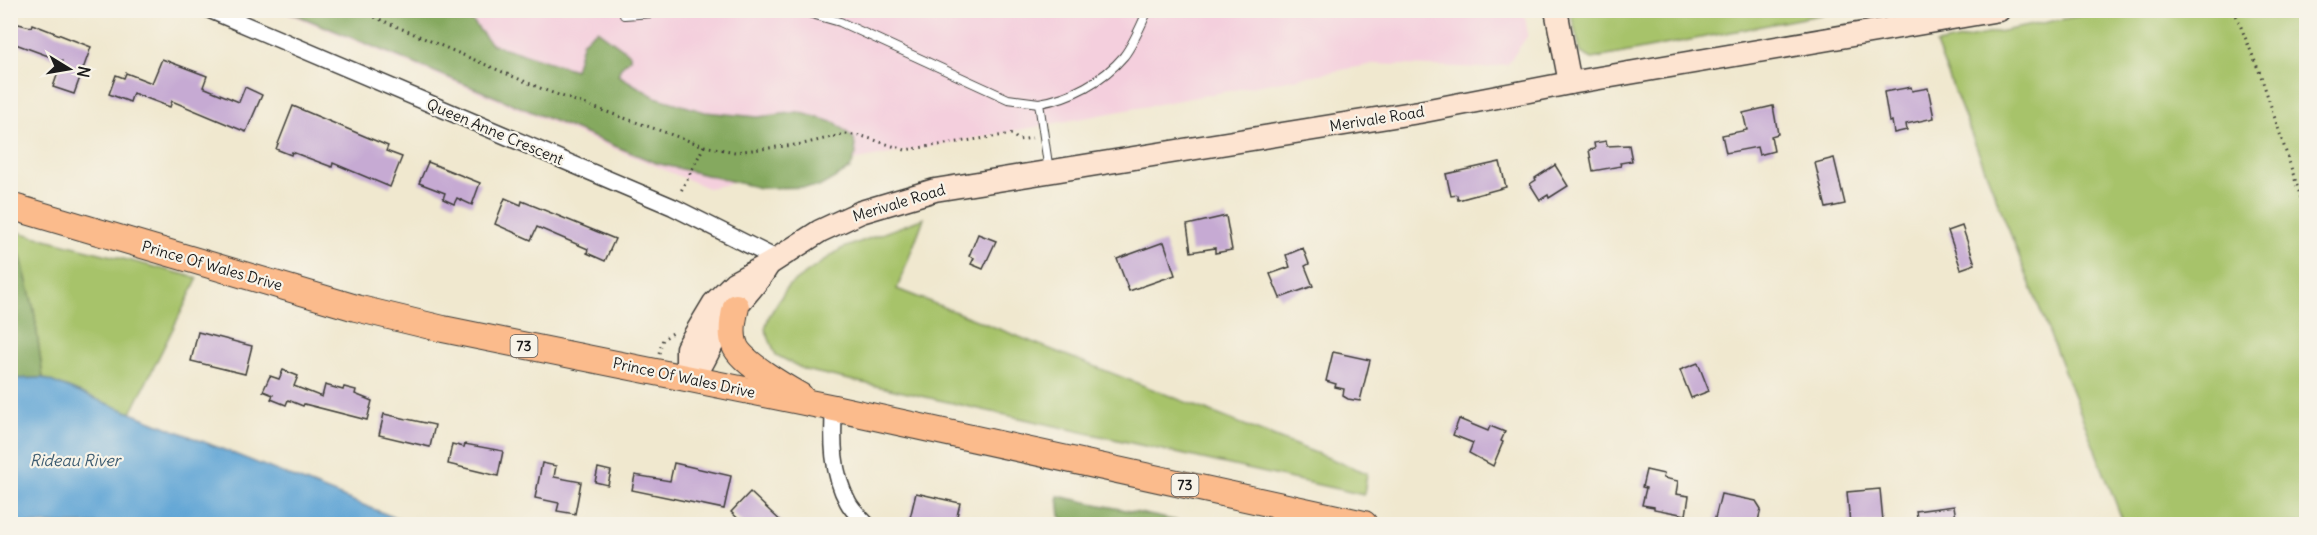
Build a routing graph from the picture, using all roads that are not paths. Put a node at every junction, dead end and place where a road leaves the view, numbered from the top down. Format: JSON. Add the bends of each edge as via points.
{"nodes":[{"id":1,"x":210,"y":10,"type":"edge"},
{"id":2,"x":695,"y":10,"type":"edge"},
{"id":3,"x":798,"y":10,"type":"edge"},
{"id":4,"x":1148,"y":10,"type":"edge"},
{"id":5,"x":1556,"y":10,"type":"edge"},
{"id":6,"x":1999,"y":10,"type":"edge"},
{"id":7,"x":624,"y":15,"type":"dead end"},
{"id":8,"x":1570,"y":83,"type":"junction"},
{"id":9,"x":1039,"y":103,"type":"junction"},
{"id":10,"x":1049,"y":172,"type":"junction"},
{"id":11,"x":10,"y":206,"type":"edge"},
{"id":12,"x":773,"y":262,"type":"junction"},
{"id":13,"x":736,"y":307,"type":"junction"},
{"id":14,"x":692,"y":380,"type":"junction"},
{"id":15,"x":826,"y":407,"type":"junction"},
{"id":16,"x":866,"y":525,"type":"edge"},
{"id":17,"x":1364,"y":525,"type":"edge"}],
"edges":[{"from":1,"to":12,"type":"street","name":"Queen Anne Crescent","via":[[673,207]]},
{"from":2,"to":7,"type":"lane"},
{"from":3,"to":9,"type":"lane","via":[[840,22],[1008,99]]},
{"from":4,"to":9,"type":"lane","via":[[1125,54],[1108,72],[1065,97]]},
{"from":5,"to":8,"type":"main road"},
{"from":6,"to":8,"type":"main road","name":"Merivale Road"},
{"from":8,"to":10,"type":"main road","name":"Merivale Road","via":[[1419,112]]},
{"from":9,"to":10,"type":"lane"},
{"from":10,"to":12,"type":"main road","name":"Merivale Road","via":[[935,190],[861,212],[820,231]]},
{"from":11,"to":14,"type":"main road","name":"Prince Of Wales Drive","number":"73","via":[[356,308]]},
{"from":12,"to":13,"type":"main road","name":"Merivale Road"},
{"from":12,"to":14,"type":"main road","name":"Merivale Road","via":[[727,289],[702,320],[687,348]]},
{"from":13,"to":14,"type":"main road","name":"Merivale Road"},
{"from":13,"to":15,"type":"main road","via":[[732,326],[738,351],[787,389]]},
{"from":14,"to":15,"type":"main road","name":"Prince Of Wales Drive","number":"73"},
{"from":15,"to":16,"type":"street","via":[[838,482]]},
{"from":15,"to":17,"type":"main road","name":"Prince Of Wales Drive","number":"73"}]}
